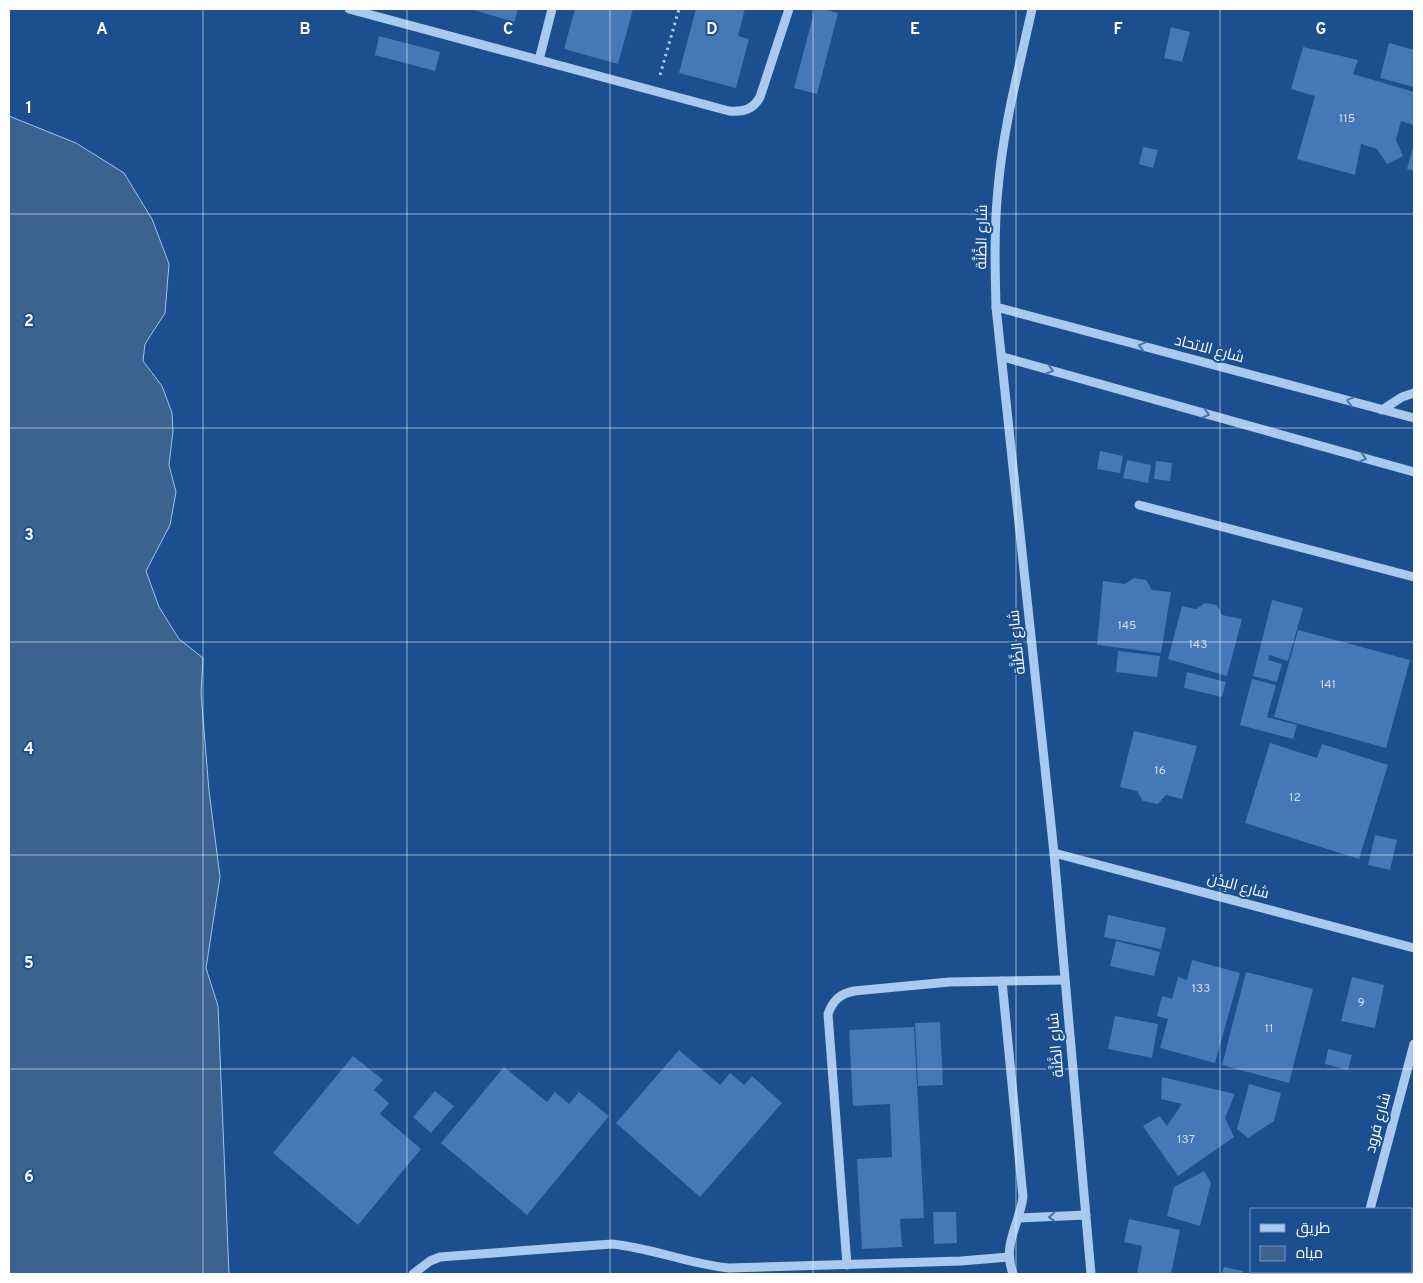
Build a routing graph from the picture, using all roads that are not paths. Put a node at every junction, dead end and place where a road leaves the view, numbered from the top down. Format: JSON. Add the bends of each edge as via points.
{"nodes":[{"id":1,"x":349,"y":9,"type":"edge"},
{"id":2,"x":552,"y":9,"type":"edge"},
{"id":3,"x":789,"y":9,"type":"edge"},
{"id":4,"x":1032,"y":9,"type":"edge"},
{"id":5,"x":538,"y":60,"type":"junction"},
{"id":6,"x":996,"y":307,"type":"junction"},
{"id":7,"x":1003,"y":357,"type":"junction"},
{"id":8,"x":1414,"y":393,"type":"edge"},
{"id":9,"x":1382,"y":410,"type":"junction"},
{"id":10,"x":1414,"y":418,"type":"edge"},
{"id":11,"x":1414,"y":472,"type":"edge"},
{"id":12,"x":1139,"y":505,"type":"dead end"},
{"id":13,"x":1414,"y":577,"type":"edge"},
{"id":14,"x":1054,"y":853,"type":"junction"},
{"id":15,"x":1414,"y":948,"type":"edge"},
{"id":16,"x":1065,"y":980,"type":"junction"},
{"id":17,"x":1002,"y":981,"type":"junction"},
{"id":18,"x":1414,"y":1044,"type":"edge"},
{"id":19,"x":1370,"y":1208,"type":"edge"},
{"id":20,"x":1086,"y":1215,"type":"junction"},
{"id":21,"x":1019,"y":1218,"type":"junction"},
{"id":22,"x":1009,"y":1257,"type":"junction"},
{"id":23,"x":847,"y":1265,"type":"junction"},
{"id":24,"x":413,"y":1274,"type":"edge"},
{"id":25,"x":1013,"y":1274,"type":"edge"},
{"id":26,"x":1091,"y":1274,"type":"edge"}],
"edges":[{"from":1,"to":5,"type":"street"},
{"from":2,"to":5,"type":"street"},
{"from":3,"to":5,"type":"street","via":[[760,97],[748,110],[739,112]]},
{"from":4,"to":6,"type":"street","name":"شارع الظَّنَّة","via":[[1006,129],[998,188],[994,248]]},
{"from":6,"to":7,"type":"street","name":"شارع الظَّنَّة"},
{"from":9,"to":6,"type":"street","name":"شارع الاتحاد","one_way":true},
{"from":7,"to":11,"type":"street","one_way":true},
{"from":7,"to":14,"type":"street","name":"شارع الظَّنَّة"},
{"from":8,"to":9,"type":"street"},
{"from":9,"to":10,"type":"street","name":"شارع الاتحاد"},
{"from":12,"to":13,"type":"street"},
{"from":14,"to":15,"type":"street","name":"شارع البِدْن"},
{"from":14,"to":16,"type":"street","name":"شارع الظَّنَّة"},
{"from":16,"to":17,"type":"street"},
{"from":16,"to":20,"type":"street","name":"شارع الظَّنَّة"},
{"from":17,"to":21,"type":"street","via":[[1023,1197]]},
{"from":17,"to":23,"type":"street","via":[[949,982],[854,991],[837,998],[832,1005],[828,1014]]},
{"from":18,"to":19,"type":"street","name":"شارع فرود"},
{"from":20,"to":21,"type":"street","one_way":true},
{"from":20,"to":26,"type":"street","name":"شارع الظَّنَّة"},
{"from":21,"to":22,"type":"street","via":[[1009,1243]]},
{"from":22,"to":23,"type":"street"},
{"from":22,"to":25,"type":"street"},
{"from":23,"to":24,"type":"street","via":[[706,1266],[612,1244],[451,1255],[430,1261]]}]}
